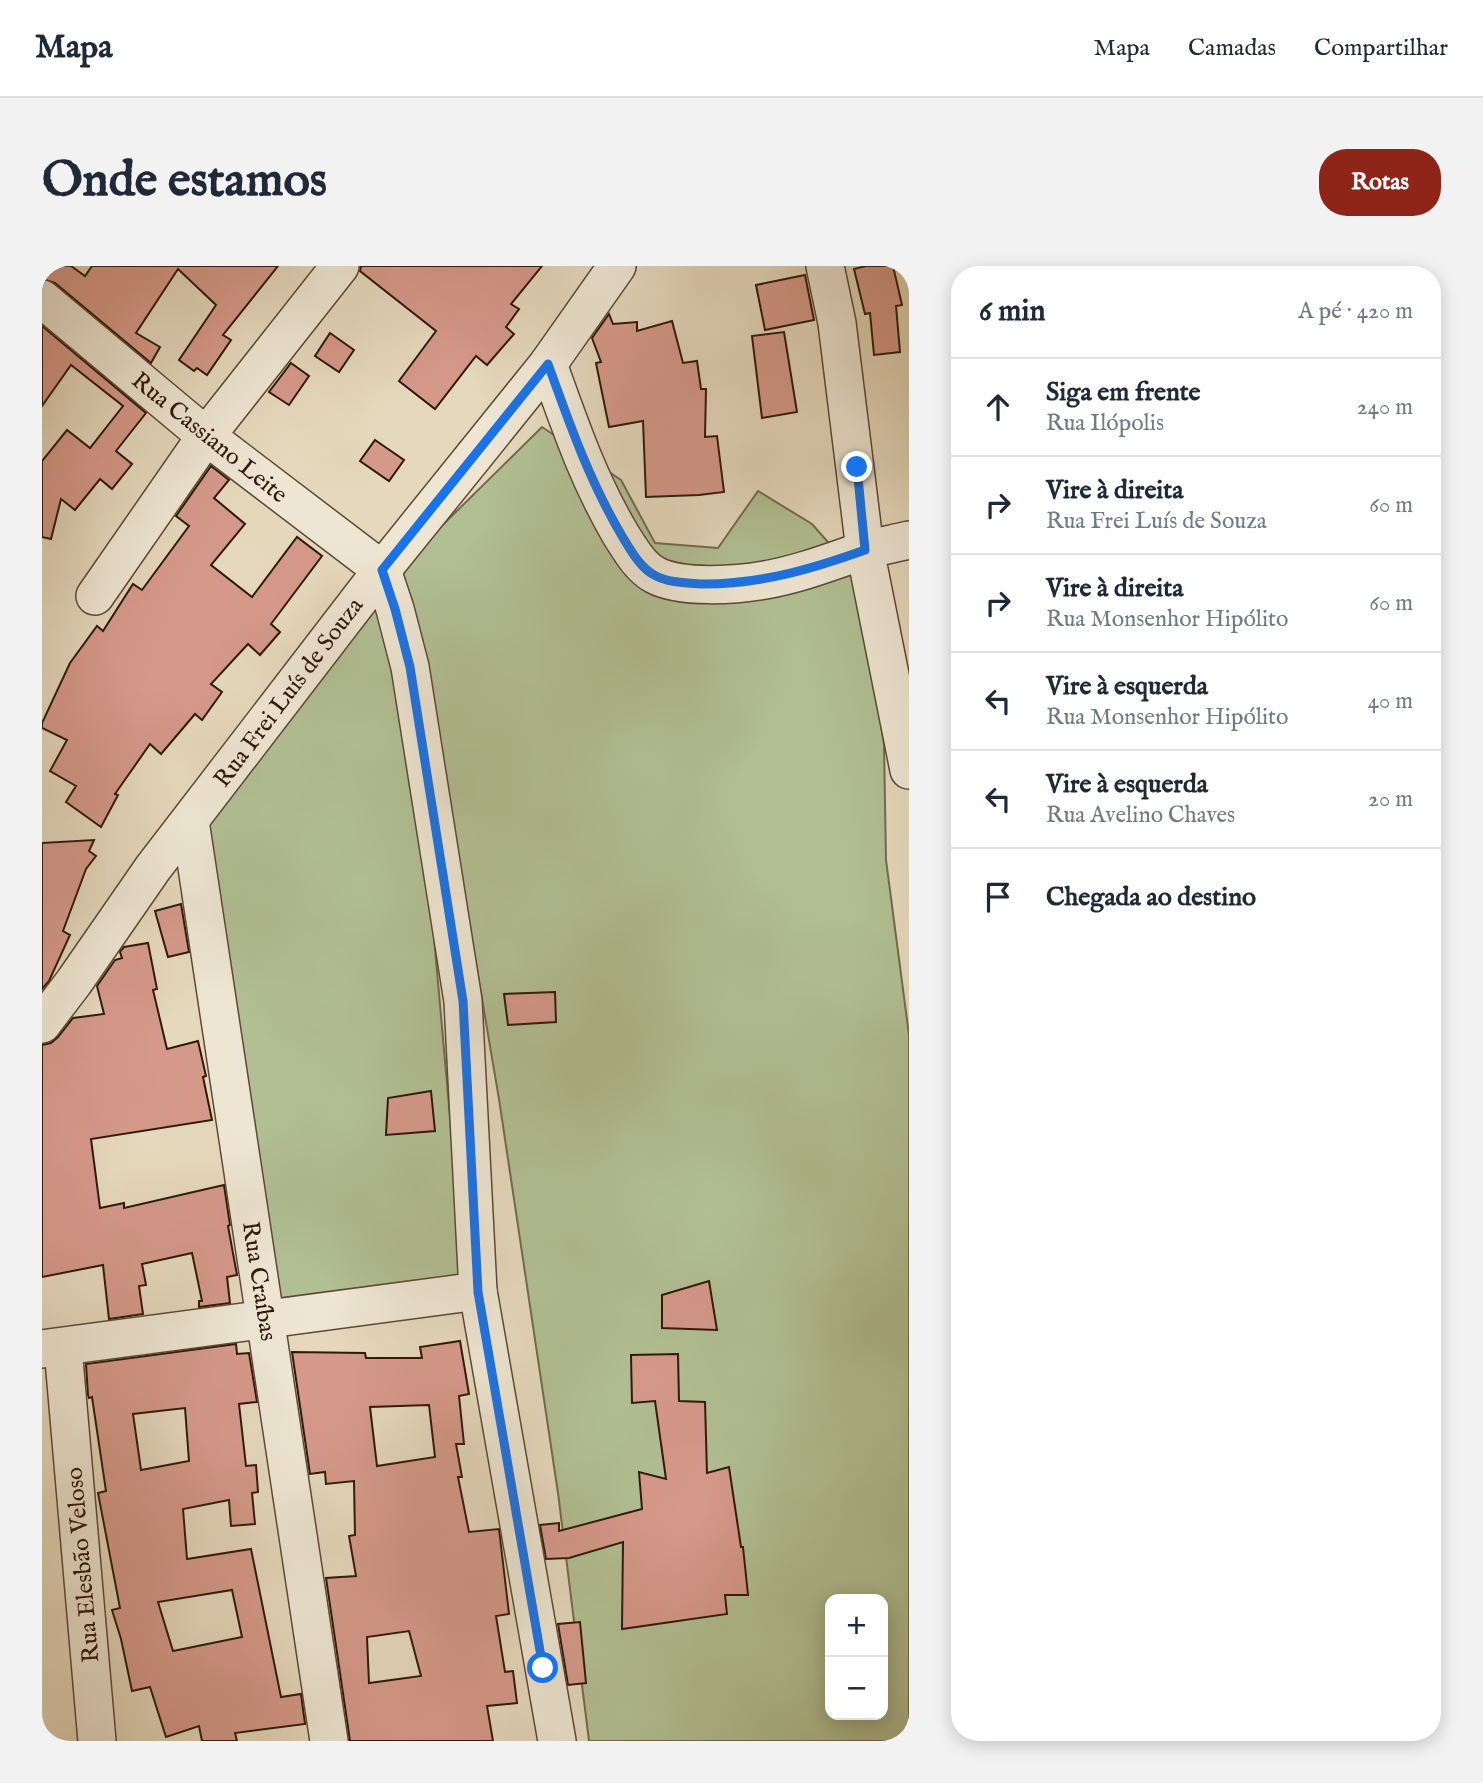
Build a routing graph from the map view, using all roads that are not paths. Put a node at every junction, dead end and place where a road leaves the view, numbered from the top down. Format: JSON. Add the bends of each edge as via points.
{"nodes":[{"id":1,"x":340,"y":266,"type":"edge"},
{"id":2,"x":617,"y":266,"type":"edge"},
{"id":3,"x":825,"y":266,"type":"edge"},
{"id":4,"x":42,"y":299,"type":"edge"},
{"id":5,"x":548,"y":364,"type":"junction"},
{"id":6,"x":206,"y":436,"type":"junction"},
{"id":7,"x":909,"y":540,"type":"edge"},
{"id":8,"x":865,"y":550,"type":"junction"},
{"id":9,"x":382,"y":570,"type":"junction"},
{"id":10,"x":95,"y":596,"type":"dead end"},
{"id":11,"x":909,"y":770,"type":"edge"},
{"id":12,"x":190,"y":821,"type":"junction"},
{"id":13,"x":42,"y":1024,"type":"edge"},
{"id":14,"x":478,"y":1292,"type":"junction"},
{"id":15,"x":266,"y":1318,"type":"junction"},
{"id":16,"x":52,"y":1348,"type":"edge"},
{"id":17,"x":97,"y":1741,"type":"edge"},
{"id":18,"x":329,"y":1741,"type":"edge"},
{"id":19,"x":557,"y":1741,"type":"edge"}],
"edges":[{"from":1,"to":6,"type":"street"},
{"from":2,"to":5,"type":"street","name":"Rua Frei Luís de Souza"},
{"from":3,"to":8,"type":"street","via":[[837,323]]},
{"from":4,"to":6,"type":"street","name":"Rua Cassiano Leite"},
{"from":5,"to":8,"type":"street","via":[[595,489],[631,551],[657,577],[690,583],[765,580]]},
{"from":5,"to":9,"type":"street","name":"Rua Frei Luís de Souza"},
{"from":6,"to":9,"type":"street","name":"Rua Cassiano Leite"},
{"from":6,"to":10,"type":"street"},
{"from":7,"to":8,"type":"street"},
{"from":8,"to":11,"type":"street"},
{"from":9,"to":12,"type":"street","name":"Rua Frei Luís de Souza"},
{"from":9,"to":14,"type":"street","via":[[410,667],[463,1001]]},
{"from":12,"to":13,"type":"street","name":"Rua Frei Luís de Souza"},
{"from":12,"to":15,"type":"street","name":"Rua Craíbas"},
{"from":14,"to":15,"type":"street"},
{"from":14,"to":19,"type":"street"},
{"from":15,"to":16,"type":"street"},
{"from":15,"to":18,"type":"street","name":"Rua Craíbas"},
{"from":16,"to":17,"type":"street","name":"Rua Elesbão Veloso"}]}
